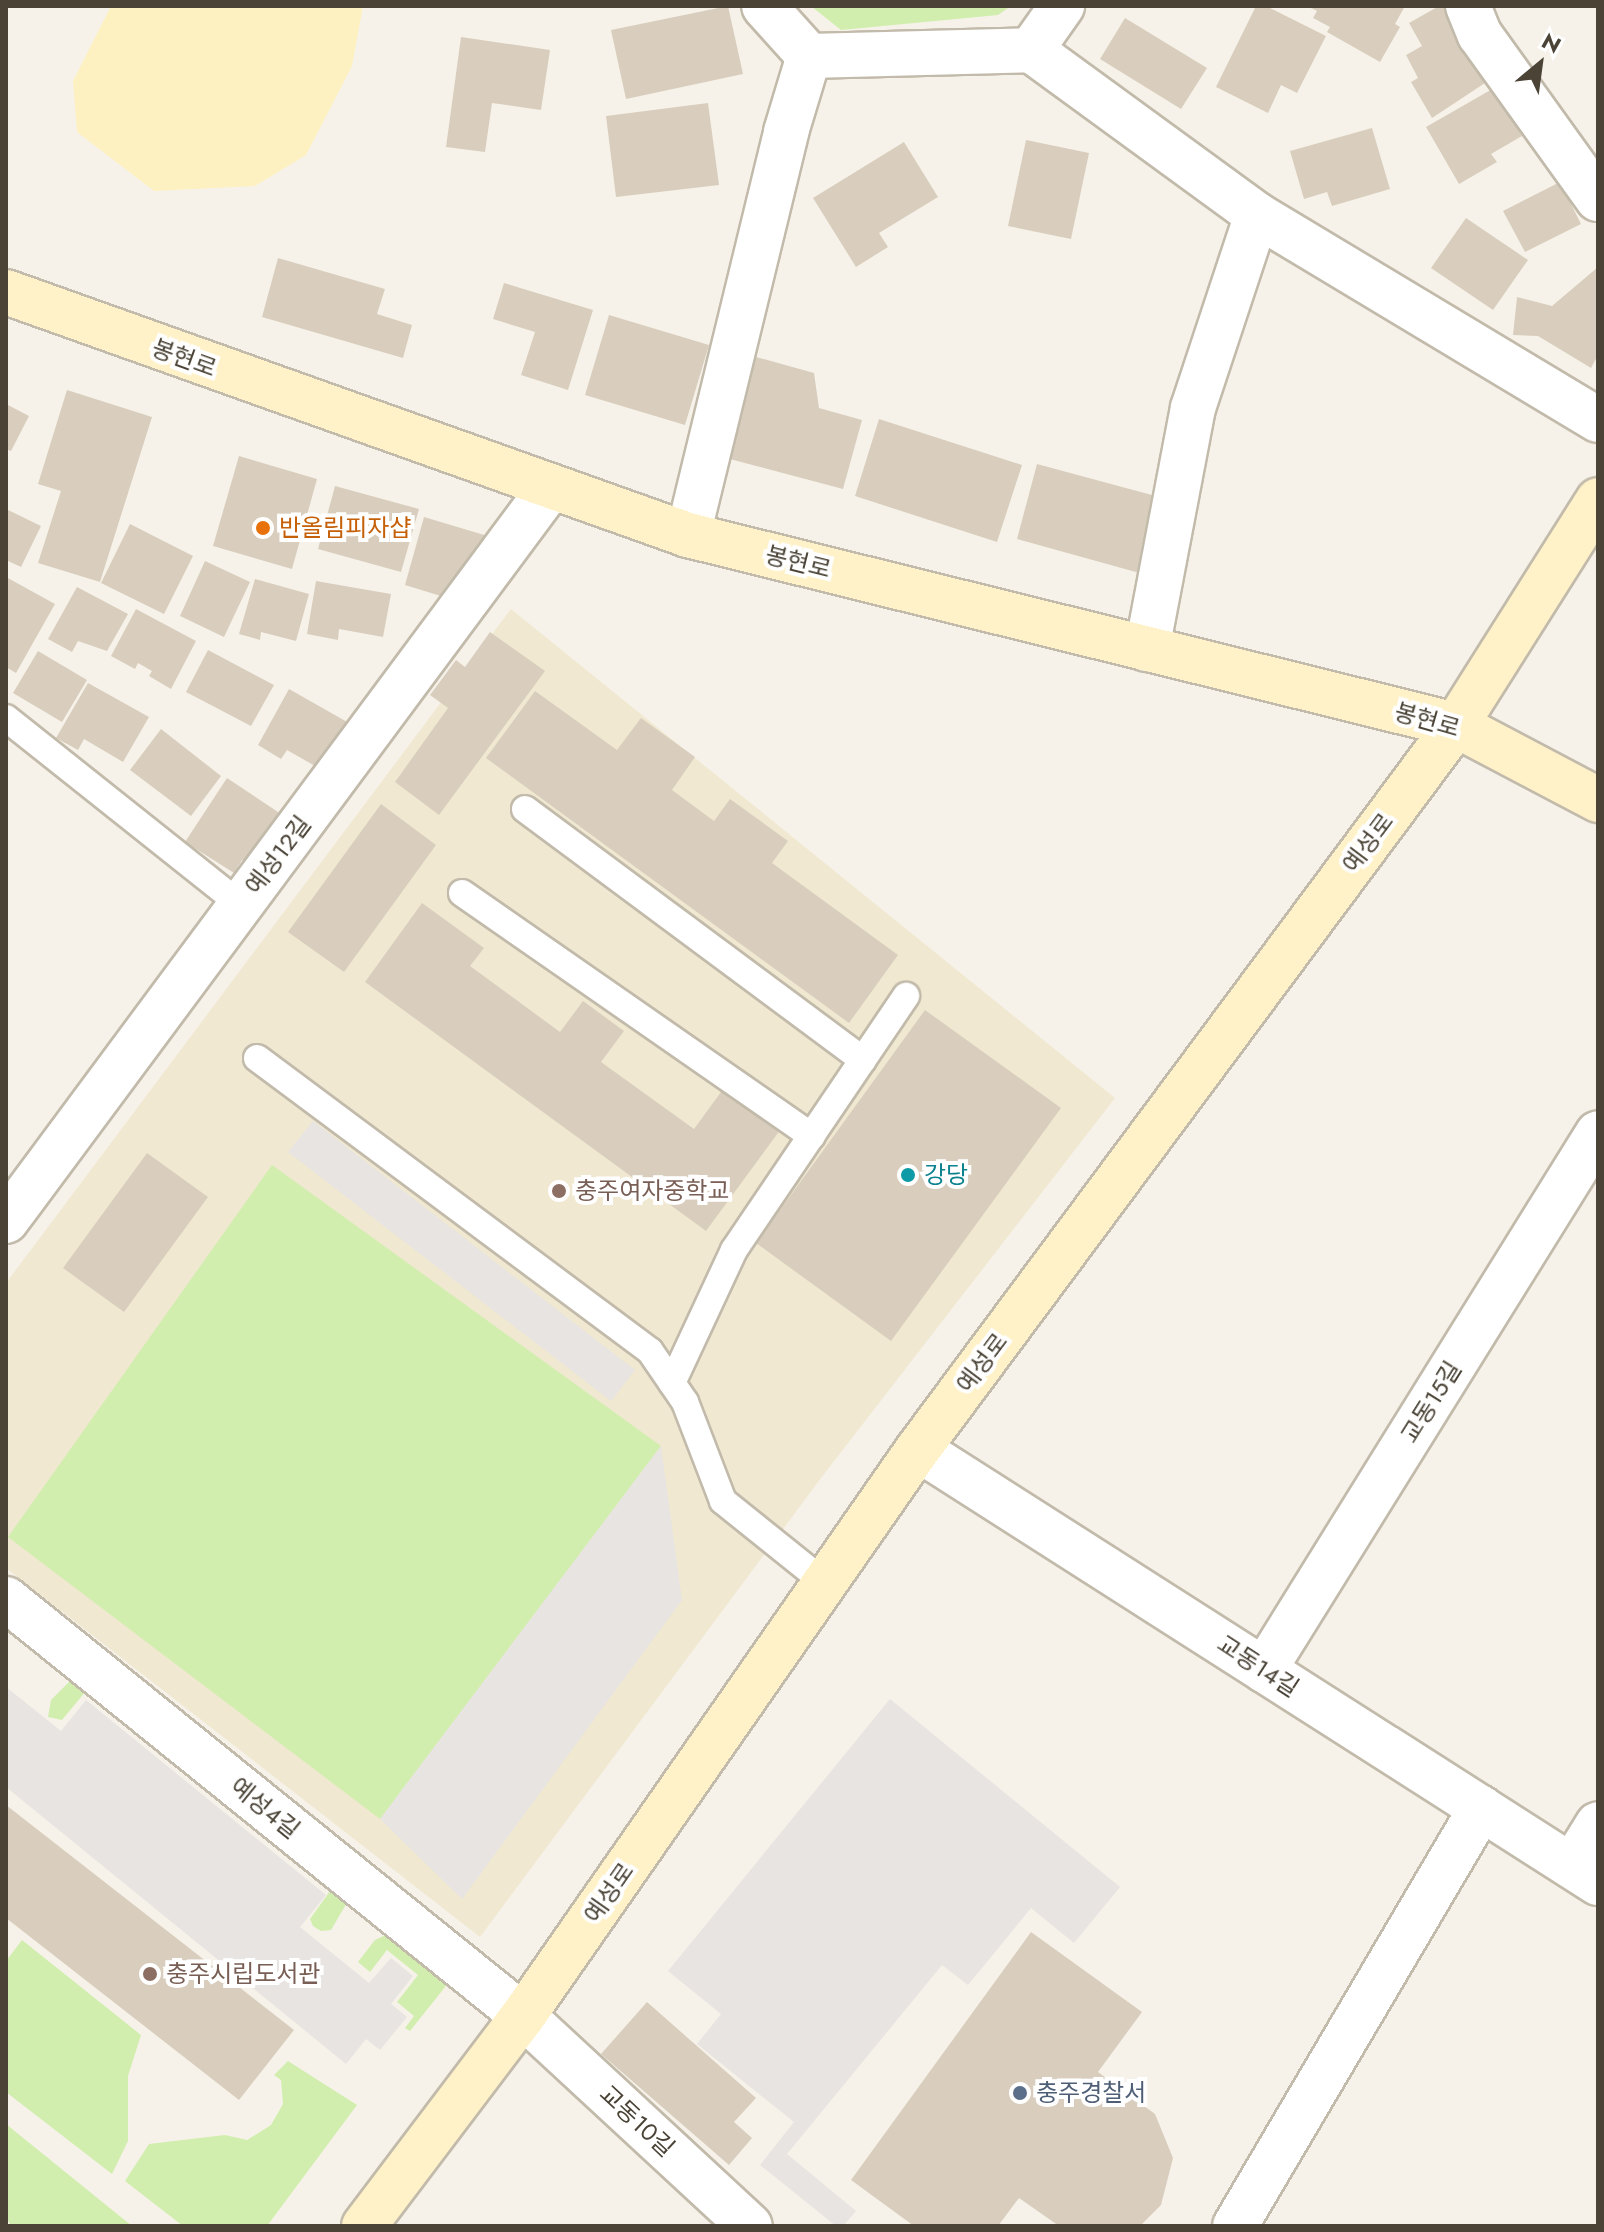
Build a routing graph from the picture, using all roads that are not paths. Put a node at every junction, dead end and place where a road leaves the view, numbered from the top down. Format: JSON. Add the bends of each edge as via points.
{"nodes":[{"id":1,"x":764,"y":6,"type":"edge"},
{"id":2,"x":1062,"y":6,"type":"edge"},
{"id":3,"x":1468,"y":6,"type":"edge"},
{"id":4,"x":1031,"y":50,"type":"junction"},
{"id":5,"x":809,"y":56,"type":"junction"},
{"id":6,"x":1598,"y":199,"type":"edge"},
{"id":7,"x":1257,"y":215,"type":"junction"},
{"id":8,"x":6,"y":292,"type":"edge"},
{"id":9,"x":1598,"y":420,"type":"edge"},
{"id":10,"x":550,"y":488,"type":"junction"},
{"id":11,"x":1598,"y":500,"type":"edge"},
{"id":12,"x":688,"y":535,"type":"junction"},
{"id":13,"x":1147,"y":649,"type":"junction"},
{"id":14,"x":6,"y":718,"type":"edge"},
{"id":15,"x":1456,"y":725,"type":"junction"},
{"id":16,"x":1598,"y":800,"type":"edge"},
{"id":17,"x":525,"y":809,"type":"dead end"},
{"id":18,"x":462,"y":893,"type":"dead end"},
{"id":19,"x":241,"y":905,"type":"junction"},
{"id":20,"x":906,"y":996,"type":"dead end"},
{"id":21,"x":257,"y":1058,"type":"dead end"},
{"id":22,"x":863,"y":1060,"type":"junction"},
{"id":23,"x":1598,"y":1133,"type":"edge"},
{"id":24,"x":812,"y":1136,"type":"junction"},
{"id":25,"x":12,"y":1199,"type":"edge"},
{"id":26,"x":672,"y":1383,"type":"junction"},
{"id":27,"x":918,"y":1449,"type":"junction"},
{"id":28,"x":825,"y":1583,"type":"junction"},
{"id":29,"x":6,"y":1599,"type":"edge"},
{"id":30,"x":1264,"y":1670,"type":"junction"},
{"id":31,"x":1481,"y":1808,"type":"junction"},
{"id":32,"x":1598,"y":1824,"type":"edge"},
{"id":33,"x":1585,"y":1875,"type":"edge"},
{"id":34,"x":523,"y":2016,"type":"junction"},
{"id":35,"x":1243,"y":2223,"type":"edge"},
{"id":36,"x":364,"y":2226,"type":"edge"},
{"id":37,"x":750,"y":2226,"type":"edge"}],
"edges":[{"from":1,"to":5,"type":"street"},
{"from":2,"to":4,"type":"street"},
{"from":3,"to":6,"type":"street","via":[[1480,35]]},
{"from":4,"to":5,"type":"street"},
{"from":4,"to":7,"type":"street"},
{"from":5,"to":12,"type":"street"},
{"from":7,"to":9,"type":"street"},
{"from":7,"to":13,"type":"street","via":[[1193,408]]},
{"from":8,"to":10,"type":"street","name":"봉현로"},
{"from":10,"to":12,"type":"street","name":"봉현로"},
{"from":10,"to":19,"type":"street","name":"예성12길"},
{"from":11,"to":15,"type":"street","name":"예성로"},
{"from":12,"to":13,"type":"street","name":"봉현로"},
{"from":13,"to":15,"type":"street","name":"봉현로"},
{"from":14,"to":19,"type":"lane"},
{"from":15,"to":16,"type":"street","name":"봉현로"},
{"from":15,"to":27,"type":"street","name":"예성로"},
{"from":17,"to":22,"type":"lane"},
{"from":18,"to":24,"type":"lane"},
{"from":19,"to":25,"type":"street","name":"예성12길"},
{"from":20,"to":22,"type":"lane"},
{"from":21,"to":26,"type":"lane","via":[[650,1351]]},
{"from":22,"to":24,"type":"lane"},
{"from":23,"to":30,"type":"street","name":"교동15길"},
{"from":24,"to":26,"type":"lane","via":[[734,1250]]},
{"from":26,"to":28,"type":"lane","via":[[685,1402],[723,1501]]},
{"from":27,"to":28,"type":"street","name":"예성로"},
{"from":27,"to":30,"type":"street","name":"교동14길"},
{"from":28,"to":34,"type":"street","name":"예성로"},
{"from":29,"to":34,"type":"street","name":"예성4길"},
{"from":30,"to":31,"type":"street","name":"교동14길"},
{"from":31,"to":33,"type":"street","name":"교동14길"},
{"from":31,"to":35,"type":"street"},
{"from":32,"to":33,"type":"street"},
{"from":34,"to":36,"type":"street","name":"예성로"},
{"from":34,"to":37,"type":"street","name":"교동10길"}]}
